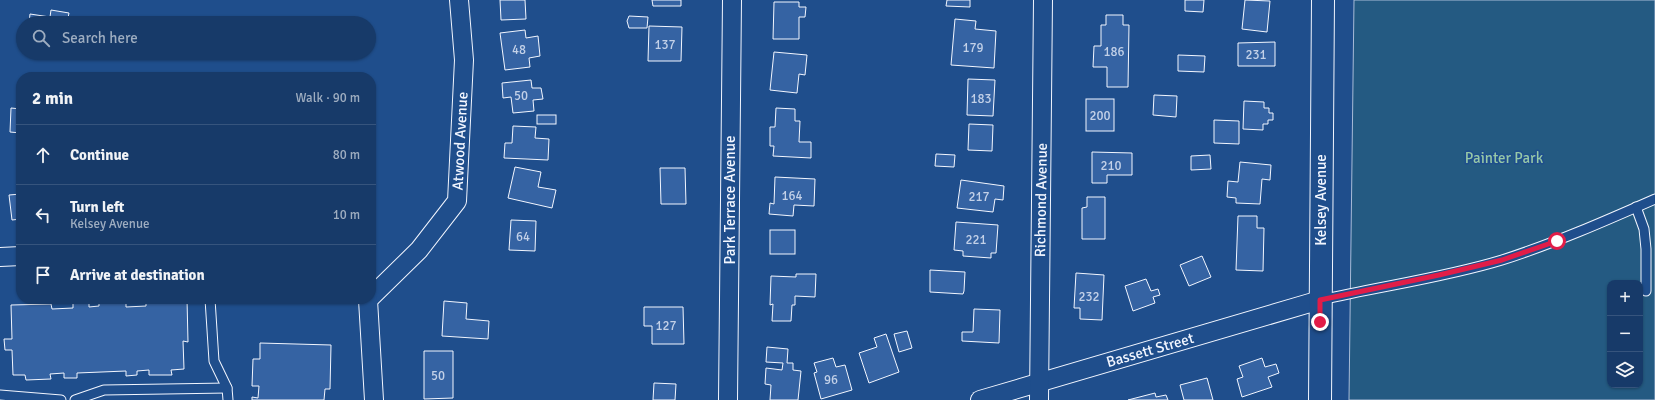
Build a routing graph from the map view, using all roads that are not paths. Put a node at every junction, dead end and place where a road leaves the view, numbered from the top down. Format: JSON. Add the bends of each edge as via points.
{"nodes":[{"id":1,"x":459,"y":0,"type":"edge"},
{"id":2,"x":732,"y":0,"type":"edge"},
{"id":3,"x":1043,"y":0,"type":"edge"},
{"id":4,"x":1323,"y":0,"type":"edge"},
{"id":5,"x":1655,"y":199,"type":"edge"},
{"id":6,"x":1636,"y":207,"type":"junction"},
{"id":7,"x":16,"y":256,"type":"edge"},
{"id":8,"x":0,"y":257,"type":"edge"},
{"id":9,"x":1646,"y":291,"type":"dead end"},
{"id":10,"x":376,"y":292,"type":"edge"},
{"id":11,"x":1320,"y":300,"type":"junction"},
{"id":12,"x":210,"y":304,"type":"edge"},
{"id":13,"x":369,"y":304,"type":"edge"},
{"id":14,"x":227,"y":388,"type":"junction"},
{"id":15,"x":1039,"y":391,"type":"edge"},
{"id":16,"x":0,"y":395,"type":"edge"},
{"id":17,"x":60,"y":400,"type":"edge"},
{"id":18,"x":75,"y":400,"type":"edge"},
{"id":19,"x":228,"y":400,"type":"edge"},
{"id":20,"x":374,"y":400,"type":"edge"},
{"id":21,"x":728,"y":400,"type":"edge"},
{"id":22,"x":980,"y":400,"type":"edge"},
{"id":23,"x":1320,"y":400,"type":"edge"}],
"edges":[{"from":1,"to":10,"type":"street","name":"Atwood Avenue","via":[[464,60],[457,201],[419,250]]},
{"from":2,"to":21,"type":"street","name":"Park Terrace Avenue"},
{"from":3,"to":15,"type":"street","name":"Richmond Avenue"},
{"from":4,"to":11,"type":"street","name":"Kelsey Avenue"},
{"from":5,"to":6,"type":"lane"},
{"from":6,"to":9,"type":"lane","via":[[1644,236]]},
{"from":6,"to":11,"type":"lane","via":[[1557,241],[1502,260]]},
{"from":7,"to":8,"type":"street"},
{"from":11,"to":15,"type":"street","name":"Bassett Street"},
{"from":11,"to":23,"type":"street","name":"Kelsey Avenue"},
{"from":12,"to":14,"type":"lane","via":[[214,361]]},
{"from":13,"to":20,"type":"street"},
{"from":14,"to":18,"type":"lane","via":[[104,390]]},
{"from":14,"to":19,"type":"lane"},
{"from":15,"to":22,"type":"street","name":"Bassett Street"},
{"from":16,"to":17,"type":"lane"}]}
